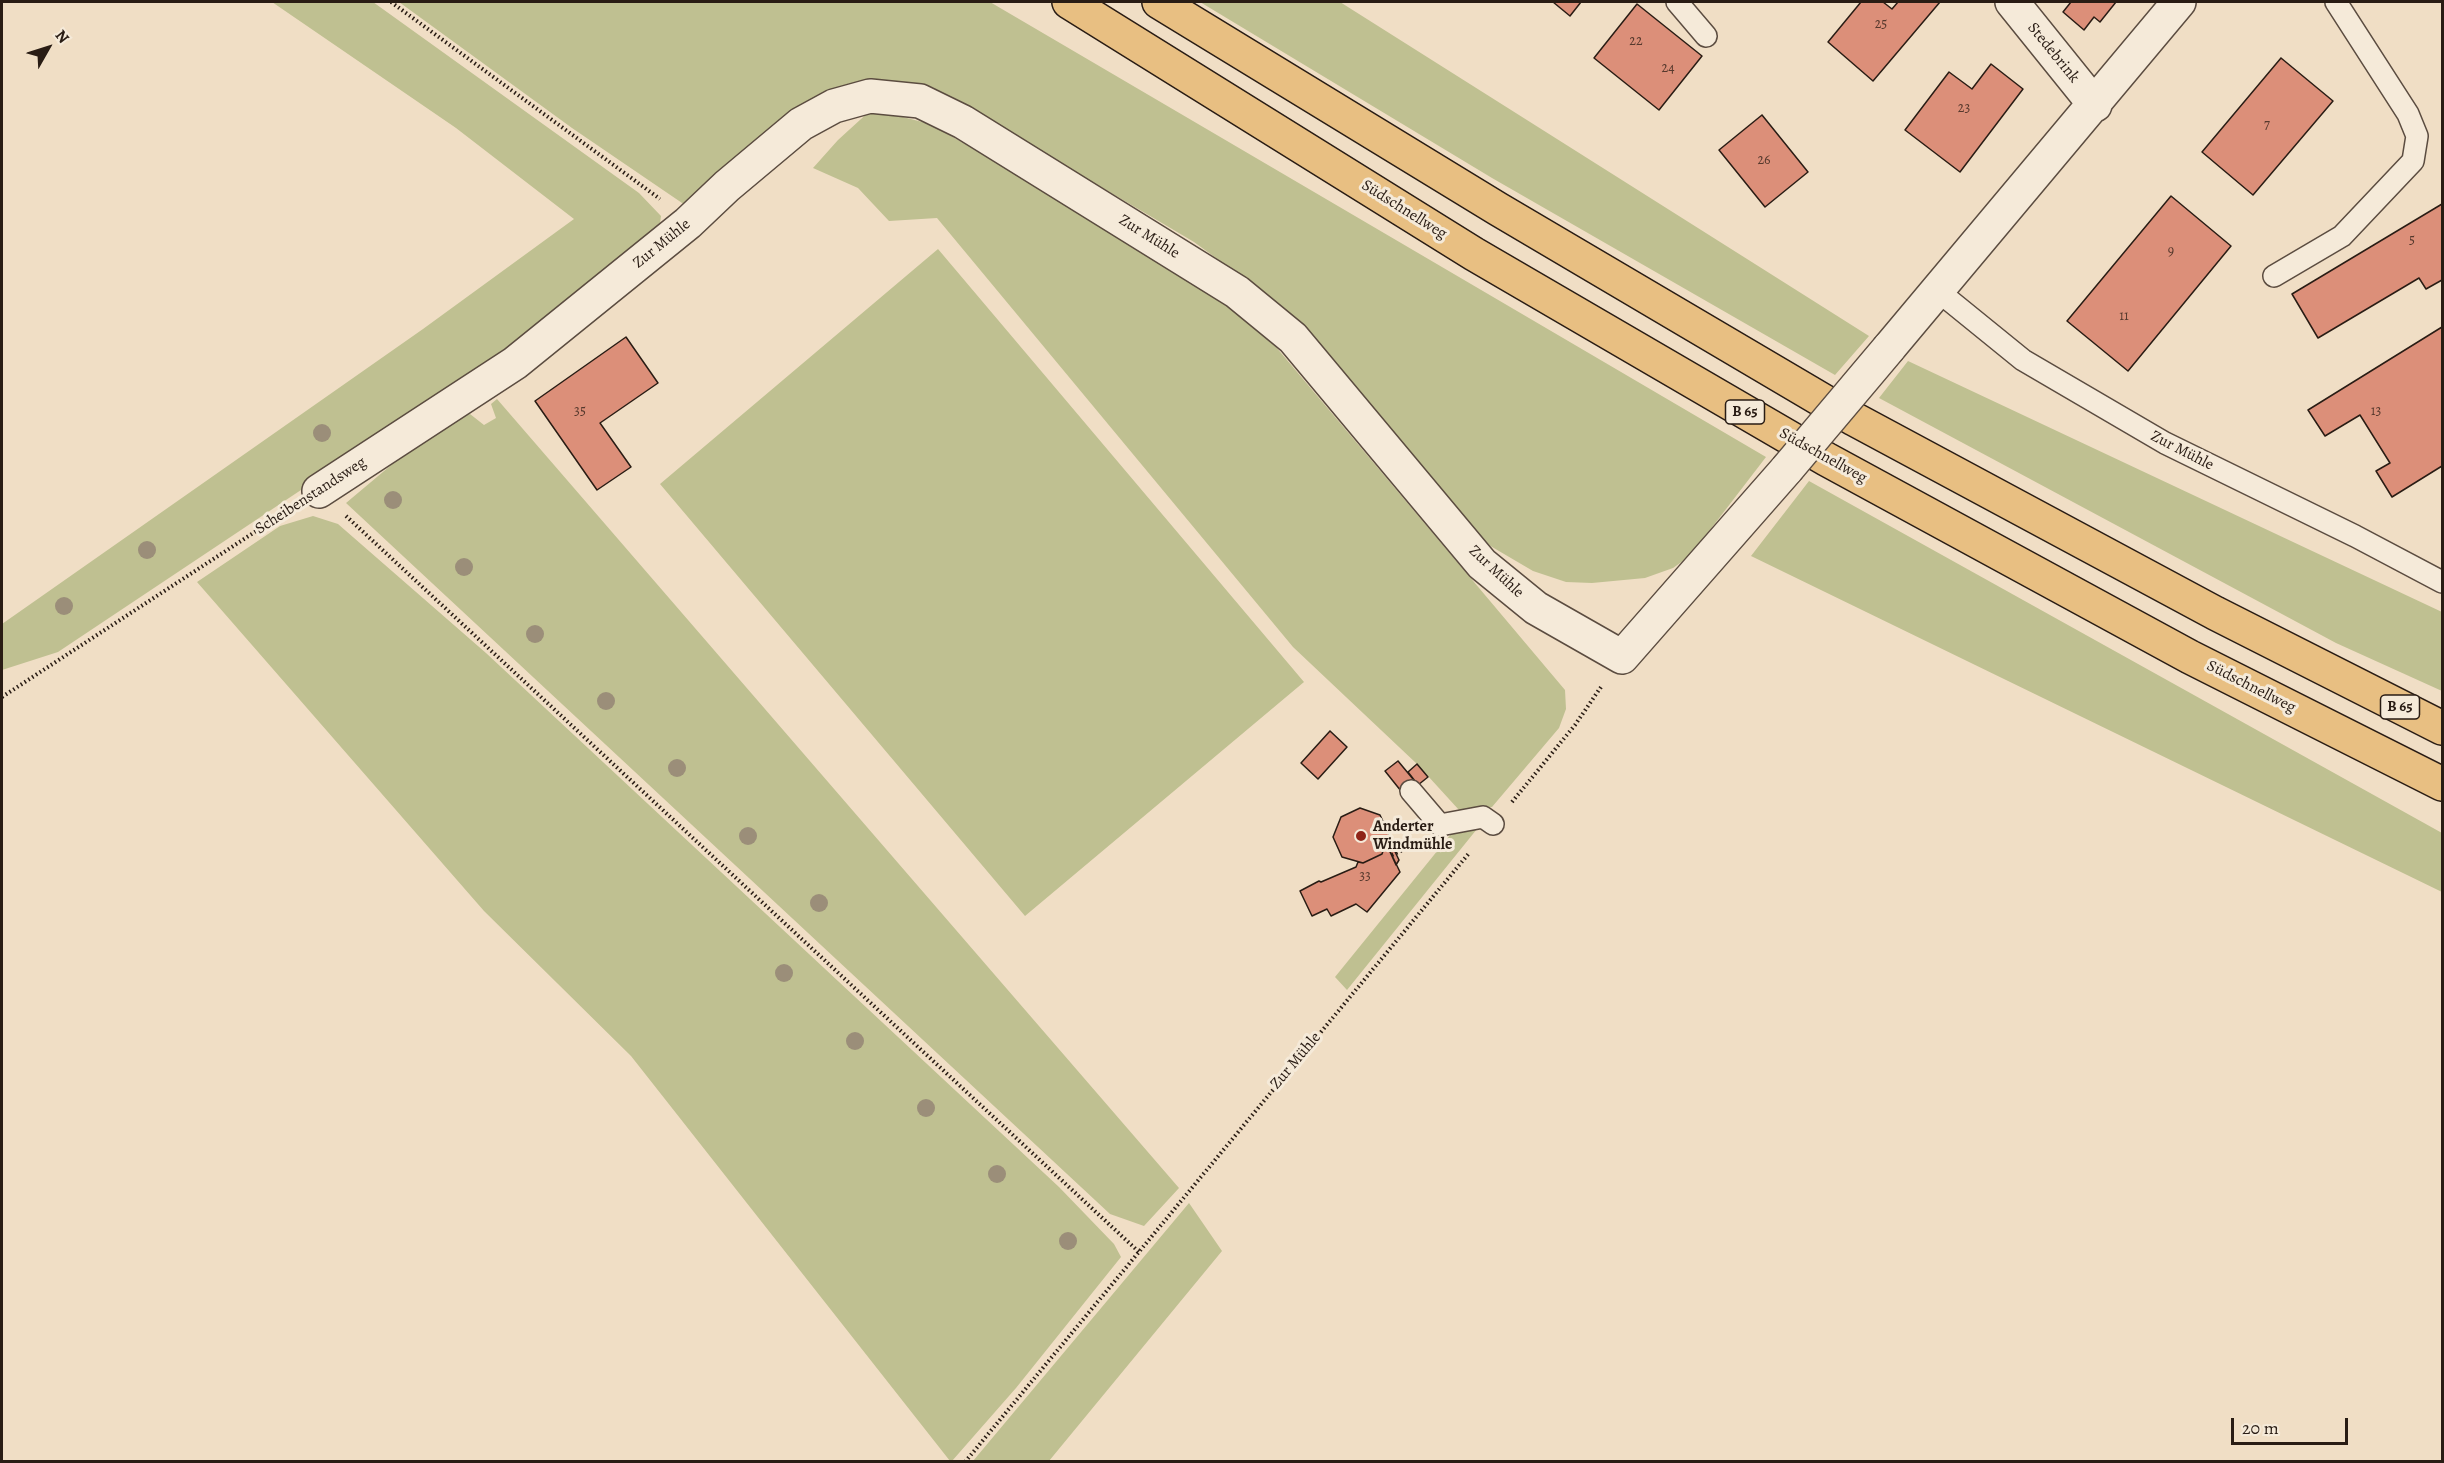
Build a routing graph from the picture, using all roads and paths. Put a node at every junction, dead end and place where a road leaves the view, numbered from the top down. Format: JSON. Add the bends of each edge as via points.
{"nodes":[{"id":1,"x":391,"y":2,"type":"edge"},
{"id":2,"x":1069,"y":2,"type":"edge"},
{"id":3,"x":1159,"y":2,"type":"edge"},
{"id":4,"x":1677,"y":2,"type":"edge"},
{"id":5,"x":2012,"y":2,"type":"edge"},
{"id":6,"x":2179,"y":2,"type":"edge"},
{"id":7,"x":2336,"y":2,"type":"edge"},
{"id":8,"x":1706,"y":36,"type":"dead end"},
{"id":9,"x":2094,"y":105,"type":"junction"},
{"id":10,"x":688,"y":223,"type":"junction"},
{"id":11,"x":2274,"y":276,"type":"dead end"},
{"id":12,"x":613,"y":284,"type":"joint"},
{"id":13,"x":1938,"y":291,"type":"junction"},
{"id":14,"x":319,"y":491,"type":"junction"},
{"id":15,"x":2442,"y":582,"type":"edge"},
{"id":16,"x":1622,"y":657,"type":"junction"},
{"id":17,"x":2,"y":697,"type":"edge"},
{"id":18,"x":2442,"y":729,"type":"edge"},
{"id":19,"x":2442,"y":784,"type":"edge"},
{"id":20,"x":1411,"y":791,"type":"dead end"},
{"id":21,"x":1493,"y":824,"type":"junction"},
{"id":22,"x":1139,"y":1252,"type":"junction"},
{"id":23,"x":965,"y":1461,"type":"edge"}],
"edges":[{"from":1,"to":10,"type":"path","via":[[637,181]]},
{"from":2,"to":19,"type":"highway","name":"Südschnellweg","number":"B 65","via":[[1474,254],[1826,459],[2190,657]]},
{"from":3,"to":18,"type":"highway","number":"B 65","via":[[1854,419],[2215,613]]},
{"from":4,"to":8,"type":"lane"},
{"from":5,"to":9,"type":"street","name":"Stedebrink"},
{"from":6,"to":9,"type":"street"},
{"from":7,"to":11,"type":"lane","via":[[2408,114],[2417,136],[2413,161],[2342,236]]},
{"from":9,"to":13,"type":"street"},
{"from":10,"to":12,"type":"street","name":"Zur Mühle"},
{"from":10,"to":16,"type":"street","name":"Zur Mühle","via":[[801,124],[834,106],[870,96],[920,101],[963,122],[1237,292],[1293,338],[1482,564],[1536,608]]},
{"from":12,"to":14,"type":"street","name":"Scheibenstandsweg","via":[[515,363]]},
{"from":13,"to":15,"type":"lane","name":"Zur Mühle","via":[[2023,360],[2155,438]]},
{"from":13,"to":16,"type":"street","bridge":true},
{"from":14,"to":17,"type":"path","name":"Scheibenstandsweg"},
{"from":14,"to":22,"type":"path"},
{"from":16,"to":21,"type":"path","name":"Zur Mühle","via":[[1575,725]]},
{"from":20,"to":21,"type":"lane","via":[[1440,825],[1483,817]]},
{"from":21,"to":22,"type":"path","name":"Zur Mühle"},
{"from":22,"to":23,"type":"path","name":"Zur Mühle"}]}
